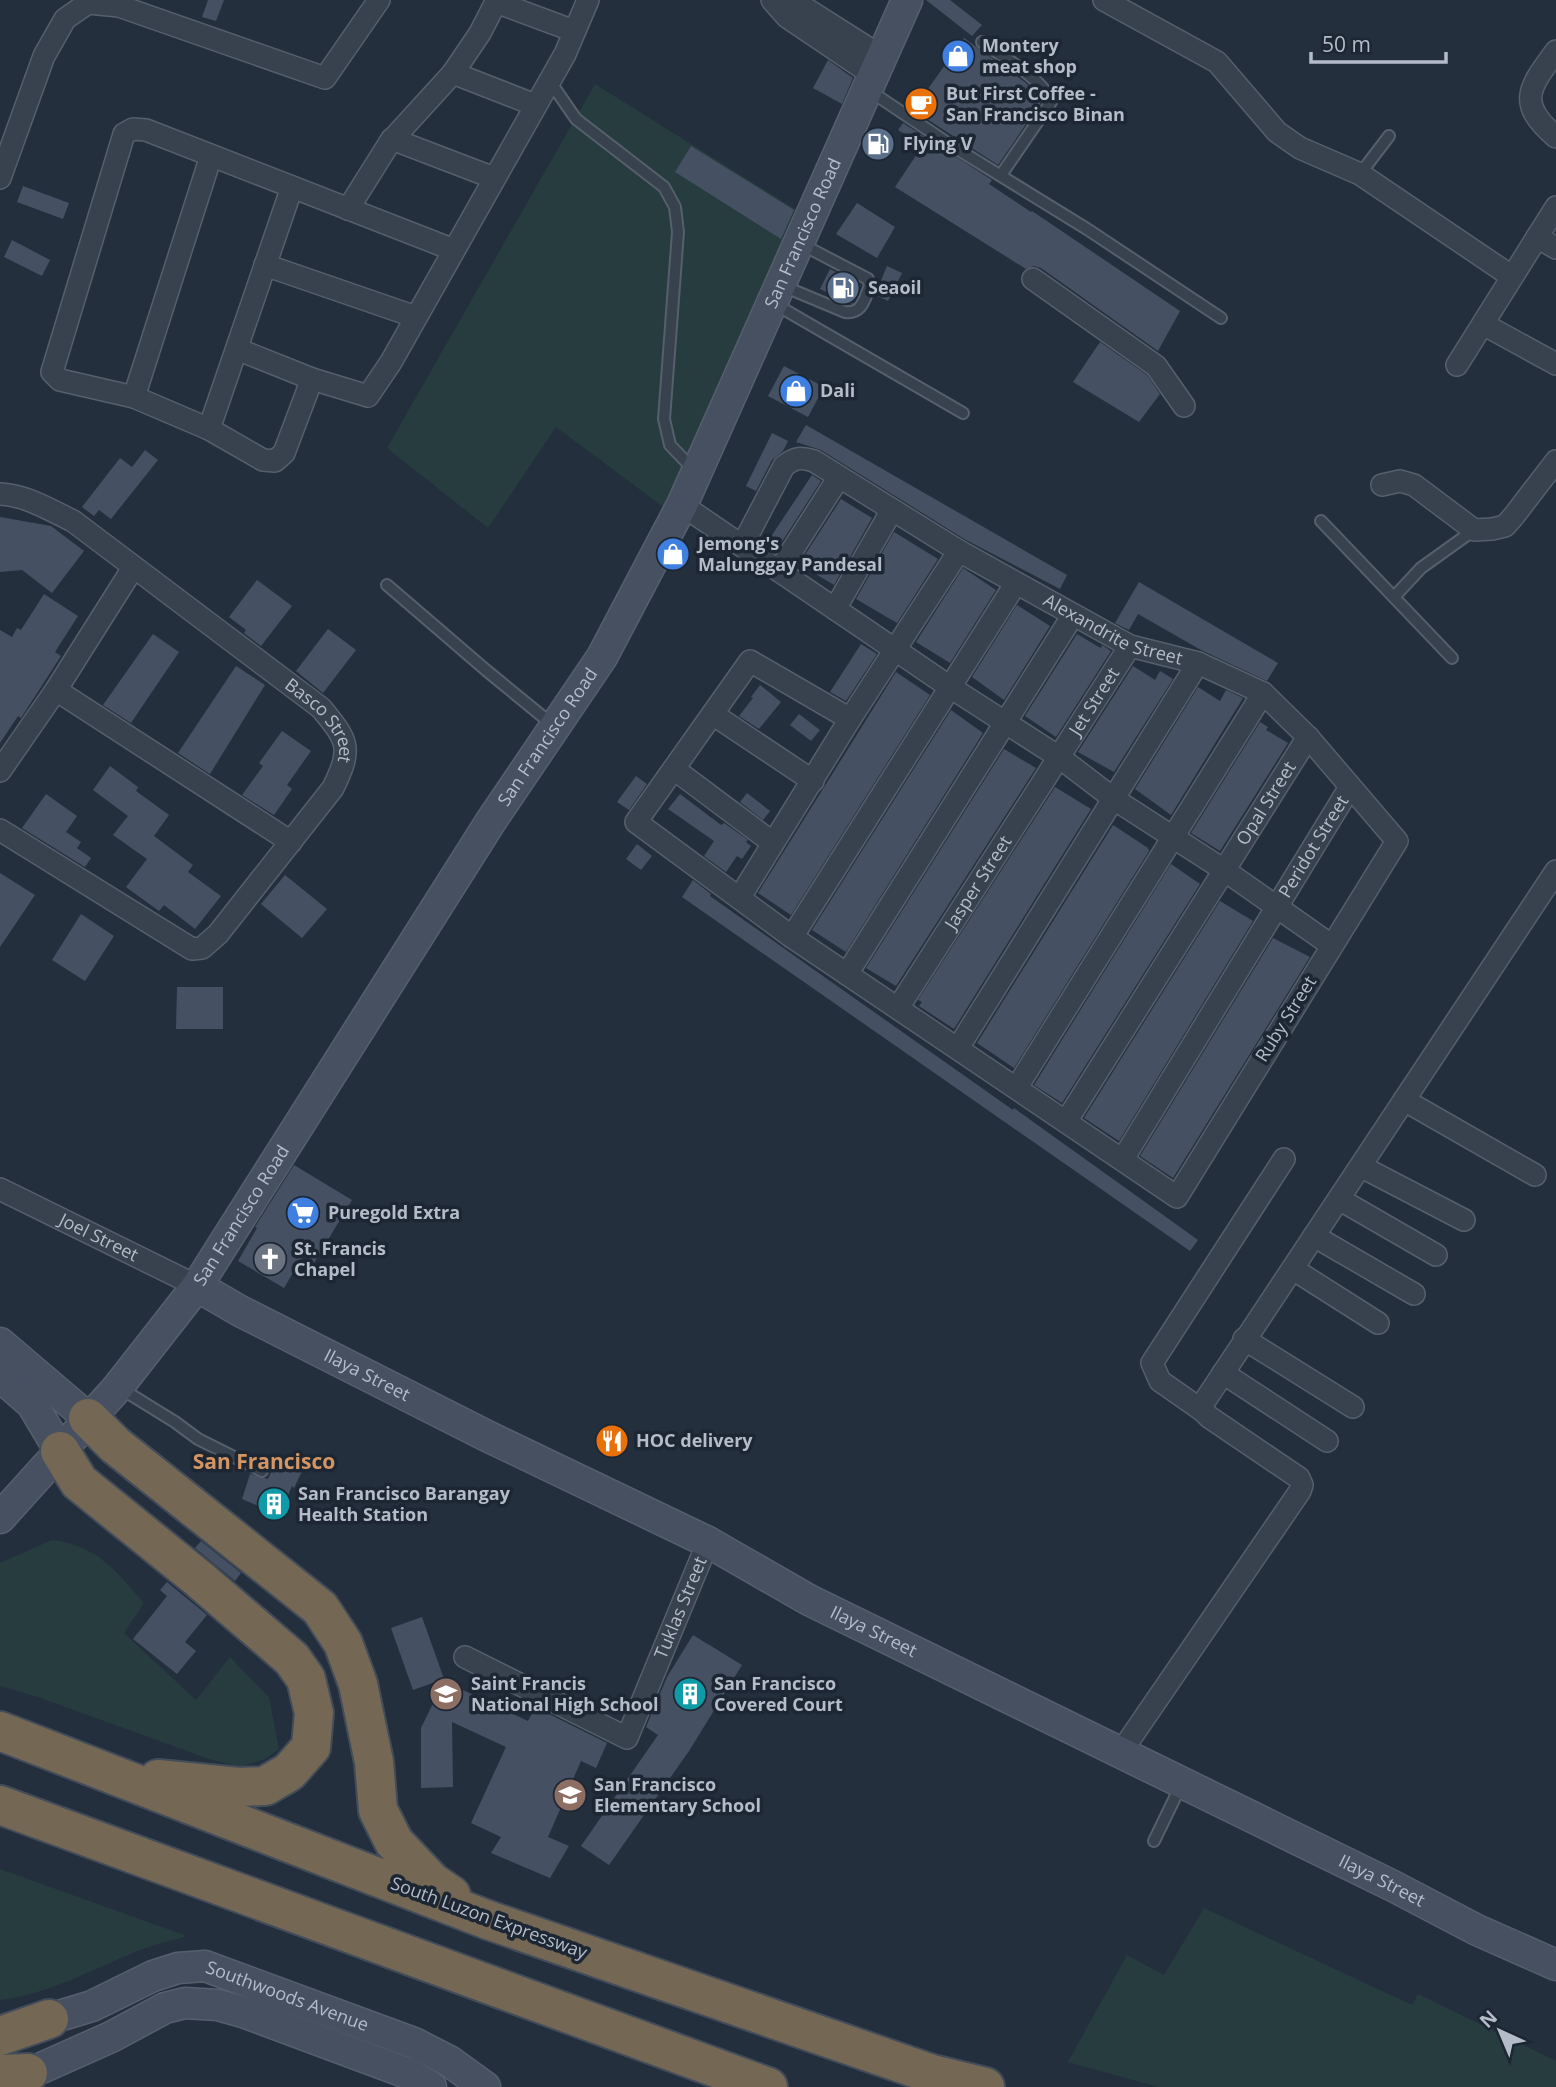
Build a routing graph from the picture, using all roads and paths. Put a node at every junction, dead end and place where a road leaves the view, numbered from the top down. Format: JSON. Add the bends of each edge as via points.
{"nodes":[{"id":1,"x":379,"y":0,"type":"edge"},
{"id":2,"x":588,"y":0,"type":"edge"},
{"id":3,"x":772,"y":0,"type":"edge"},
{"id":4,"x":782,"y":0,"type":"edge"},
{"id":5,"x":907,"y":0,"type":"edge"},
{"id":6,"x":1104,"y":0,"type":"edge"},
{"id":7,"x":496,"y":1,"type":"edge"},
{"id":8,"x":574,"y":31,"type":"junction"},
{"id":9,"x":982,"y":42,"type":"dead end"},
{"id":10,"x":1556,"y":51,"type":"edge"},
{"id":11,"x":453,"y":73,"type":"junction"},
{"id":12,"x":874,"y":74,"type":"junction"},
{"id":13,"x":549,"y":80,"type":"junction"},
{"id":14,"x":535,"y":105,"type":"junction"},
{"id":15,"x":1388,"y":136,"type":"dead end"},
{"id":16,"x":1556,"y":137,"type":"edge"},
{"id":17,"x":392,"y":139,"type":"junction"},
{"id":18,"x":211,"y":156,"type":"junction"},
{"id":19,"x":1360,"y":174,"type":"junction"},
{"id":20,"x":1001,"y":175,"type":"junction"},
{"id":21,"x":0,"y":178,"type":"edge"},
{"id":22,"x":494,"y":178,"type":"junction"},
{"id":23,"x":292,"y":187,"type":"junction"},
{"id":24,"x":1556,"y":207,"type":"edge"},
{"id":25,"x":348,"y":209,"type":"junction"},
{"id":26,"x":1537,"y":237,"type":"junction"},
{"id":27,"x":799,"y":243,"type":"junction"},
{"id":28,"x":1556,"y":248,"type":"edge"},
{"id":29,"x":454,"y":250,"type":"junction"},
{"id":30,"x":265,"y":265,"type":"junction"},
{"id":31,"x":1511,"y":275,"type":"junction"},
{"id":32,"x":1033,"y":279,"type":"dead end"},
{"id":33,"x":777,"y":294,"type":"junction"},
{"id":34,"x":416,"y":317,"type":"junction"},
{"id":35,"x":1221,"y":318,"type":"dead end"},
{"id":36,"x":1483,"y":324,"type":"junction"},
{"id":37,"x":237,"y":348,"type":"junction"},
{"id":38,"x":1556,"y":364,"type":"edge"},
{"id":39,"x":1457,"y":365,"type":"dead end"},
{"id":40,"x":312,"y":379,"type":"junction"},
{"id":41,"x":135,"y":397,"type":"junction"},
{"id":42,"x":1184,"y":406,"type":"dead end"},
{"id":43,"x":963,"y":413,"type":"dead end"},
{"id":44,"x":209,"y":429,"type":"junction"},
{"id":45,"x":1556,"y":461,"type":"edge"},
{"id":46,"x":697,"y":473,"type":"junction"},
{"id":47,"x":839,"y":477,"type":"junction"},
{"id":48,"x":1382,"y":485,"type":"dead end"},
{"id":49,"x":0,"y":494,"type":"edge"},
{"id":50,"x":682,"y":505,"type":"junction"},
{"id":51,"x":892,"y":510,"type":"junction"},
{"id":52,"x":1321,"y":521,"type":"dead end"},
{"id":53,"x":1474,"y":530,"type":"junction"},
{"id":54,"x":742,"y":546,"type":"junction"},
{"id":55,"x":959,"y":551,"type":"junction"},
{"id":56,"x":133,"y":568,"type":"junction"},
{"id":57,"x":779,"y":571,"type":"junction"},
{"id":58,"x":1016,"y":583,"type":"junction"},
{"id":59,"x":387,"y":584,"type":"dead end"},
{"id":60,"x":1394,"y":597,"type":"junction"},
{"id":61,"x":835,"y":609,"type":"junction"},
{"id":62,"x":1073,"y":615,"type":"junction"},
{"id":63,"x":1130,"y":646,"type":"junction"},
{"id":64,"x":896,"y":651,"type":"junction"},
{"id":65,"x":1452,"y":658,"type":"dead end"},
{"id":66,"x":1198,"y":663,"type":"junction"},
{"id":67,"x":950,"y":687,"type":"junction"},
{"id":68,"x":56,"y":690,"type":"junction"},
{"id":69,"x":1263,"y":693,"type":"junction"},
{"id":70,"x":714,"y":715,"type":"junction"},
{"id":71,"x":850,"y":719,"type":"junction"},
{"id":72,"x":1005,"y":724,"type":"junction"},
{"id":73,"x":555,"y":726,"type":"junction"},
{"id":74,"x":1308,"y":737,"type":"junction"},
{"id":75,"x":1059,"y":757,"type":"junction"},
{"id":76,"x":674,"y":769,"type":"junction"},
{"id":77,"x":0,"y":771,"type":"edge"},
{"id":78,"x":813,"y":781,"type":"junction"},
{"id":79,"x":1350,"y":786,"type":"junction"},
{"id":80,"x":1114,"y":799,"type":"junction"},
{"id":81,"x":0,"y":830,"type":"edge"},
{"id":82,"x":1172,"y":838,"type":"junction"},
{"id":83,"x":1397,"y":841,"type":"joint"},
{"id":84,"x":291,"y":842,"type":"junction"},
{"id":85,"x":773,"y":844,"type":"junction"},
{"id":86,"x":1224,"y":870,"type":"junction"},
{"id":87,"x":1556,"y":871,"type":"edge"},
{"id":88,"x":740,"y":897,"type":"junction"},
{"id":89,"x":1276,"y":906,"type":"junction"},
{"id":90,"x":792,"y":937,"type":"junction"},
{"id":91,"x":1331,"y":946,"type":"junction"},
{"id":92,"x":847,"y":974,"type":"junction"},
{"id":93,"x":898,"y":1008,"type":"junction"},
{"id":94,"x":958,"y":1048,"type":"junction"},
{"id":95,"x":1017,"y":1087,"type":"junction"},
{"id":96,"x":1404,"y":1100,"type":"junction"},
{"id":97,"x":1067,"y":1120,"type":"junction"},
{"id":98,"x":1123,"y":1159,"type":"junction"},
{"id":99,"x":1284,"y":1159,"type":"dead end"},
{"id":100,"x":1362,"y":1167,"type":"junction"},
{"id":101,"x":1535,"y":1175,"type":"dead end"},
{"id":102,"x":0,"y":1189,"type":"edge"},
{"id":103,"x":1339,"y":1199,"type":"junction"},
{"id":104,"x":1464,"y":1220,"type":"dead end"},
{"id":105,"x":1314,"y":1236,"type":"junction"},
{"id":106,"x":1436,"y":1255,"type":"dead end"},
{"id":107,"x":1293,"y":1269,"type":"junction"},
{"id":108,"x":197,"y":1286,"type":"junction"},
{"id":109,"x":1414,"y":1294,"type":"dead end"},
{"id":110,"x":1378,"y":1323,"type":"dead end"},
{"id":111,"x":1244,"y":1339,"type":"junction"},
{"id":112,"x":0,"y":1343,"type":"edge"},
{"id":113,"x":1223,"y":1373,"type":"junction"},
{"id":114,"x":0,"y":1376,"type":"edge"},
{"id":115,"x":118,"y":1387,"type":"junction"},
{"id":116,"x":1353,"y":1407,"type":"dead end"},
{"id":117,"x":1203,"y":1411,"type":"junction"},
{"id":118,"x":88,"y":1418,"type":"junction"},
{"id":119,"x":1327,"y":1441,"type":"dead end"},
{"id":120,"x":60,"y":1451,"type":"junction"},
{"id":121,"x":262,"y":1471,"type":"dead end"},
{"id":122,"x":0,"y":1518,"type":"edge"},
{"id":123,"x":708,"y":1542,"type":"junction"},
{"id":124,"x":465,"y":1657,"type":"dead end"},
{"id":125,"x":0,"y":1731,"type":"edge"},
{"id":126,"x":1121,"y":1752,"type":"junction"},
{"id":127,"x":105,"y":1773,"type":"junction"},
{"id":128,"x":1182,"y":1783,"type":"junction"},
{"id":129,"x":0,"y":1805,"type":"edge"},
{"id":130,"x":1154,"y":1840,"type":"dead end"},
{"id":131,"x":488,"y":1920,"type":"junction"},
{"id":132,"x":1556,"y":1965,"type":"edge"},
{"id":133,"x":229,"y":1975,"type":"junction"},
{"id":134,"x":218,"y":2005,"type":"junction"},
{"id":135,"x":49,"y":2019,"type":"junction"},
{"id":136,"x":0,"y":2025,"type":"edge"},
{"id":137,"x":0,"y":2036,"type":"edge"},
{"id":138,"x":13,"y":2080,"type":"edge"},
{"id":139,"x":431,"y":2087,"type":"edge"},
{"id":140,"x":485,"y":2087,"type":"edge"},
{"id":141,"x":768,"y":2087,"type":"edge"},
{"id":142,"x":985,"y":2087,"type":"edge"}],
"edges":[{"from":1,"to":21,"type":"street","via":[[325,78],[119,6],[88,4],[65,19],[44,56]]},
{"from":2,"to":8,"type":"street"},
{"from":3,"to":12,"type":"street","via":[[787,17]]},
{"from":4,"to":12,"type":"street","via":[[797,3]]},
{"from":5,"to":12,"type":"street","name":"San Francisco Road"},
{"from":6,"to":19,"type":"street","via":[[1217,62],[1287,142]]},
{"from":7,"to":8,"type":"street"},
{"from":7,"to":11,"type":"street"},
{"from":8,"to":13,"type":"street"},
{"from":9,"to":20,"type":"lane","via":[[1041,85],[1051,102]]},
{"from":10,"to":16,"type":"street","via":[[1533,83],[1531,106],[1541,124]]},
{"from":11,"to":14,"type":"street"},
{"from":11,"to":17,"type":"street"},
{"from":12,"to":20,"type":"lane","via":[[939,138]]},
{"from":12,"to":27,"type":"street","name":"San Francisco Road"},
{"from":13,"to":14,"type":"street"},
{"from":13,"to":46,"type":"lane","via":[[576,119],[664,187],[675,207],[678,232],[664,419],[670,445]]},
{"from":14,"to":22,"type":"street"},
{"from":15,"to":19,"type":"lane"},
{"from":17,"to":22,"type":"street"},
{"from":17,"to":25,"type":"street"},
{"from":18,"to":23,"type":"street"},
{"from":18,"to":41,"type":"street"},
{"from":18,"to":41,"type":"street","via":[[146,130],[124,134],[52,372],[60,380]]},
{"from":19,"to":31,"type":"street"},
{"from":20,"to":35,"type":"lane"},
{"from":22,"to":29,"type":"street"},
{"from":23,"to":25,"type":"street"},
{"from":23,"to":30,"type":"street"},
{"from":24,"to":26,"type":"street"},
{"from":25,"to":29,"type":"street"},
{"from":26,"to":28,"type":"street"},
{"from":26,"to":31,"type":"street"},
{"from":27,"to":33,"type":"street","name":"San Francisco Road"},
{"from":27,"to":33,"type":"lane","via":[[868,279],[870,286],[861,308],[845,312]]},
{"from":29,"to":34,"type":"street"},
{"from":30,"to":34,"type":"street"},
{"from":30,"to":37,"type":"street"},
{"from":31,"to":36,"type":"street"},
{"from":32,"to":42,"type":"street","via":[[1156,366]]},
{"from":33,"to":43,"type":"lane"},
{"from":33,"to":46,"type":"street","name":"San Francisco Road"},
{"from":34,"to":40,"type":"street","via":[[368,396]]},
{"from":36,"to":38,"type":"street"},
{"from":36,"to":39,"type":"street"},
{"from":37,"to":40,"type":"street"},
{"from":37,"to":44,"type":"street"},
{"from":40,"to":44,"type":"street","via":[[284,453],[275,461],[263,460]]},
{"from":41,"to":44,"type":"street"},
{"from":45,"to":53,"type":"street","via":[[1505,526]]},
{"from":46,"to":50,"type":"street","name":"San Francisco Road"},
{"from":47,"to":51,"type":"street","name":"Alexandrite Street"},
{"from":47,"to":54,"type":"street","name":"Alexandrite Street","via":[[814,461],[794,458],[784,466]]},
{"from":47,"to":57,"type":"street"},
{"from":48,"to":53,"type":"street","via":[[1400,481],[1414,485]]},
{"from":49,"to":56,"type":"street","name":"Basco Street","via":[[13,494],[73,521]]},
{"from":50,"to":54,"type":"street"},
{"from":50,"to":73,"type":"street","name":"San Francisco Road","via":[[602,657]]},
{"from":51,"to":55,"type":"street","name":"Alexandrite Street"},
{"from":51,"to":61,"type":"street"},
{"from":52,"to":60,"type":"lane"},
{"from":53,"to":60,"type":"lane","via":[[1421,568]]},
{"from":54,"to":57,"type":"street"},
{"from":55,"to":58,"type":"street","name":"Alexandrite Street"},
{"from":55,"to":64,"type":"street"},
{"from":56,"to":68,"type":"street"},
{"from":56,"to":84,"type":"street","name":"Basco Street","via":[[320,708],[344,735],[345,765]]},
{"from":57,"to":61,"type":"street"},
{"from":58,"to":62,"type":"street","name":"Alexandrite Street"},
{"from":58,"to":67,"type":"street"},
{"from":59,"to":73,"type":"lane"},
{"from":60,"to":65,"type":"lane"},
{"from":61,"to":64,"type":"street"},
{"from":62,"to":63,"type":"street","name":"Alexandrite Street"},
{"from":62,"to":72,"type":"street"},
{"from":63,"to":66,"type":"street","name":"Alexandrite Street"},
{"from":63,"to":75,"type":"street","name":"Jet Street"},
{"from":64,"to":67,"type":"street"},
{"from":64,"to":71,"type":"street"},
{"from":66,"to":69,"type":"street","name":"Alexandrite Street"},
{"from":66,"to":80,"type":"street"},
{"from":67,"to":72,"type":"street"},
{"from":67,"to":90,"type":"street"},
{"from":68,"to":77,"type":"street"},
{"from":68,"to":84,"type":"street"},
{"from":69,"to":74,"type":"street","name":"Alexandrite Street"},
{"from":69,"to":82,"type":"street"},
{"from":70,"to":71,"type":"street","via":[[750,661]]},
{"from":70,"to":76,"type":"street"},
{"from":70,"to":78,"type":"street"},
{"from":71,"to":78,"type":"street"},
{"from":72,"to":75,"type":"street"},
{"from":72,"to":92,"type":"street"},
{"from":73,"to":108,"type":"street","name":"San Francisco Road"},
{"from":74,"to":79,"type":"street","name":"Alexandrite Street"},
{"from":74,"to":86,"type":"street","name":"Opal Street"},
{"from":75,"to":80,"type":"street"},
{"from":75,"to":93,"type":"street","name":"Jasper Street"},
{"from":76,"to":85,"type":"street"},
{"from":76,"to":88,"type":"street","via":[[636,822]]},
{"from":78,"to":85,"type":"street"},
{"from":79,"to":83,"type":"street","name":"Alexandrite Street"},
{"from":79,"to":89,"type":"street","name":"Peridot Street"},
{"from":80,"to":82,"type":"street"},
{"from":80,"to":94,"type":"street"},
{"from":81,"to":84,"type":"street","name":"Basco Street","via":[[192,949],[202,948],[218,934]]},
{"from":82,"to":86,"type":"street"},
{"from":82,"to":95,"type":"street"},
{"from":83,"to":91,"type":"street","name":"Ruby Street"},
{"from":85,"to":88,"type":"street"},
{"from":86,"to":89,"type":"street"},
{"from":86,"to":97,"type":"street","name":"Opal Street"},
{"from":87,"to":96,"type":"street"},
{"from":88,"to":90,"type":"street"},
{"from":89,"to":91,"type":"street"},
{"from":89,"to":98,"type":"street","name":"Peridot Street"},
{"from":90,"to":92,"type":"street"},
{"from":91,"to":98,"type":"street","name":"Ruby Street","via":[[1177,1197]]},
{"from":92,"to":93,"type":"street"},
{"from":93,"to":94,"type":"street"},
{"from":94,"to":95,"type":"street"},
{"from":95,"to":97,"type":"street"},
{"from":96,"to":100,"type":"street"},
{"from":96,"to":101,"type":"street"},
{"from":97,"to":98,"type":"street"},
{"from":99,"to":117,"type":"street","via":[[1152,1363],[1160,1381]]},
{"from":100,"to":103,"type":"street"},
{"from":100,"to":104,"type":"street"},
{"from":102,"to":108,"type":"street","name":"Joel Street"},
{"from":103,"to":105,"type":"street"},
{"from":103,"to":106,"type":"street"},
{"from":105,"to":107,"type":"street"},
{"from":105,"to":109,"type":"street"},
{"from":107,"to":110,"type":"street"},
{"from":107,"to":111,"type":"street"},
{"from":108,"to":115,"type":"street","name":"San Francisco Road"},
{"from":108,"to":123,"type":"street","name":"Ilaya Street","via":[[487,1436]]},
{"from":111,"to":113,"type":"street"},
{"from":111,"to":116,"type":"street"},
{"from":112,"to":118,"type":"street"},
{"from":113,"to":117,"type":"street","via":[[1202,1405]]},
{"from":113,"to":119,"type":"street"},
{"from":114,"to":120,"type":"street","via":[[32,1404]]},
{"from":115,"to":118,"type":"street","name":"San Francisco Road"},
{"from":115,"to":121,"type":"lane","via":[[198,1439]]},
{"from":117,"to":126,"type":"street","via":[[1299,1478],[1302,1485]]},
{"from":118,"to":120,"type":"street"},
{"from":118,"to":131,"type":"highway","via":[[320,1608],[343,1643],[358,1684],[374,1762],[378,1810],[394,1842],[432,1882]]},
{"from":120,"to":122,"type":"street"},
{"from":120,"to":127,"type":"highway","via":[[79,1482],[292,1659],[306,1679],[314,1713],[310,1747],[289,1772],[265,1786]]},
{"from":123,"to":124,"type":"street","name":"Tuklas Street","via":[[627,1738]]},
{"from":123,"to":126,"type":"street","name":"Ilaya Street","via":[[809,1600]]},
{"from":125,"to":127,"type":"highway","name":"South Luzon Expressway"},
{"from":126,"to":128,"type":"street","name":"Ilaya Street"},
{"from":127,"to":131,"type":"highway","name":"South Luzon Expressway"},
{"from":128,"to":130,"type":"lane"},
{"from":128,"to":132,"type":"street","name":"Ilaya Street"},
{"from":129,"to":141,"type":"highway"},
{"from":131,"to":142,"type":"highway","name":"South Luzon Expressway","via":[[932,2074]]},
{"from":133,"to":134,"type":"street"},
{"from":133,"to":135,"type":"street","name":"Southwoods Avenue","via":[[205,1966],[178,1968],[92,2006]]},
{"from":133,"to":140,"type":"street","name":"Southwoods Avenue","via":[[414,2042]]},
{"from":134,"to":138,"type":"street","name":"Southwoods Avenue","via":[[185,2003],[165,2008]]},
{"from":134,"to":139,"type":"street","name":"Southwoods Avenue","via":[[407,2073]]},
{"from":135,"to":136,"type":"street","name":"Southwoods Avenue"},
{"from":135,"to":137,"type":"highway"}]}
